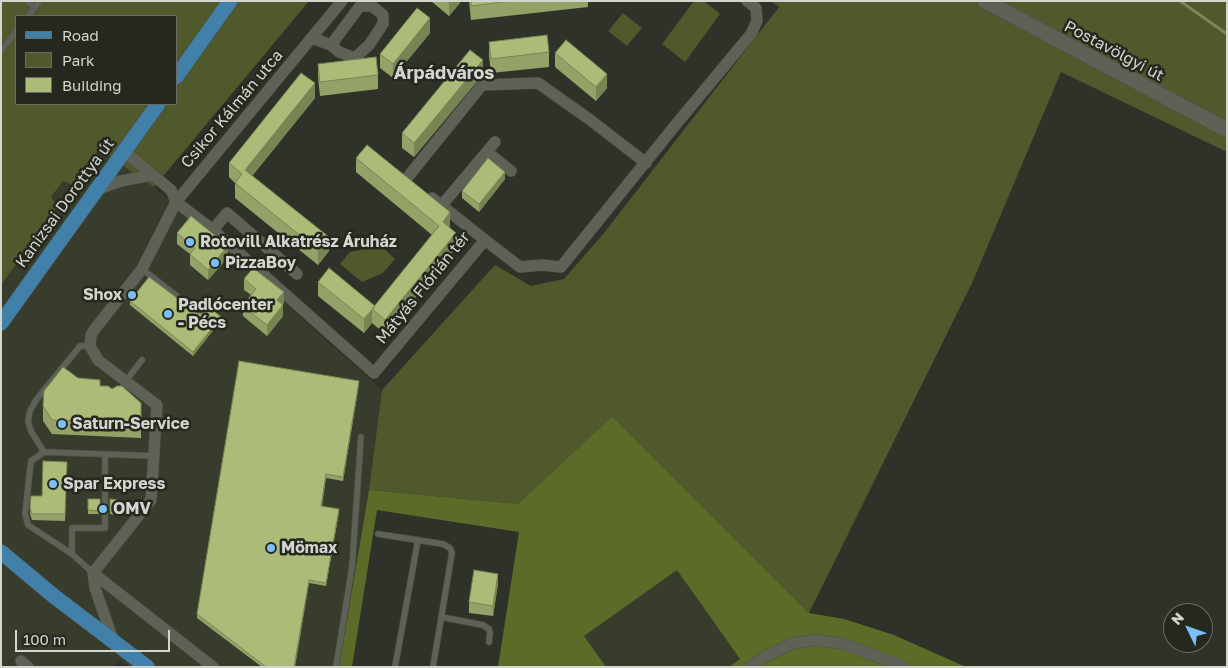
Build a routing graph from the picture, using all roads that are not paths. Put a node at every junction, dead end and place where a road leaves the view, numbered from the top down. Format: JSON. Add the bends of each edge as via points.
{"nodes":[{"id":1,"x":27,"y":1,"type":"edge"},
{"id":2,"x":40,"y":1,"type":"edge"},
{"id":3,"x":230,"y":1,"type":"edge"},
{"id":4,"x":342,"y":1,"type":"edge"},
{"id":5,"x":747,"y":1,"type":"edge"},
{"id":6,"x":985,"y":1,"type":"edge"},
{"id":7,"x":35,"y":8,"type":"junction"},
{"id":8,"x":29,"y":15,"type":"edge"},
{"id":9,"x":15,"y":32,"type":"edge"},
{"id":10,"x":312,"y":38,"type":"junction"},
{"id":11,"x":330,"y":45,"type":"junction"},
{"id":12,"x":1,"y":51,"type":"edge"},
{"id":13,"x":178,"y":73,"type":"edge"},
{"id":14,"x":157,"y":105,"type":"edge"},
{"id":15,"x":1227,"y":130,"type":"edge"},
{"id":16,"x":495,"y":142,"type":"dead end"},
{"id":17,"x":124,"y":152,"type":"junction"},
{"id":18,"x":487,"y":152,"type":"junction"},
{"id":19,"x":646,"y":163,"type":"junction"},
{"id":20,"x":511,"y":171,"type":"dead end"},
{"id":21,"x":152,"y":175,"type":"junction"},
{"id":22,"x":96,"y":190,"type":"junction"},
{"id":23,"x":176,"y":202,"type":"junction"},
{"id":24,"x":442,"y":206,"type":"junction"},
{"id":25,"x":213,"y":230,"type":"junction"},
{"id":26,"x":485,"y":240,"type":"junction"},
{"id":27,"x":142,"y":269,"type":"junction"},
{"id":28,"x":297,"y":274,"type":"dead end"},
{"id":29,"x":199,"y":313,"type":"edge"},
{"id":30,"x":1,"y":323,"type":"edge"},
{"id":31,"x":90,"y":346,"type":"junction"},
{"id":32,"x":142,"y":360,"type":"dead end"},
{"id":33,"x":124,"y":384,"type":"junction"},
{"id":34,"x":361,"y":437,"type":"dead end"},
{"id":35,"x":44,"y":452,"type":"junction"},
{"id":36,"x":105,"y":454,"type":"junction"},
{"id":37,"x":155,"y":456,"type":"junction"},
{"id":38,"x":378,"y":534,"type":"dead end"},
{"id":39,"x":418,"y":540,"type":"junction"},
{"id":40,"x":1,"y":552,"type":"edge"},
{"id":41,"x":72,"y":554,"type":"junction"},
{"id":42,"x":93,"y":573,"type":"junction"},
{"id":43,"x":441,"y":617,"type":"junction"},
{"id":44,"x":113,"y":640,"type":"junction"},
{"id":45,"x":488,"y":642,"type":"dead end"},
{"id":46,"x":148,"y":667,"type":"edge"},
{"id":47,"x":213,"y":667,"type":"edge"},
{"id":48,"x":336,"y":667,"type":"edge"},
{"id":49,"x":395,"y":667,"type":"edge"},
{"id":50,"x":433,"y":667,"type":"edge"},
{"id":51,"x":750,"y":667,"type":"edge"},
{"id":52,"x":904,"y":667,"type":"edge"}],
"edges":[{"from":1,"to":7,"type":"lane"},
{"from":2,"to":7,"type":"lane"},
{"from":3,"to":13,"type":"main road"},
{"from":4,"to":10,"type":"street","name":"Csikor Kálmán utca"},
{"from":5,"to":19,"type":"street","via":[[756,8],[757,22],[751,34]]},
{"from":6,"to":15,"type":"street","name":"Postavölgyi út"},
{"from":7,"to":8,"type":"lane"},
{"from":9,"to":12,"type":"lane"},
{"from":10,"to":11,"type":"street"},
{"from":10,"to":23,"type":"street","name":"Csikor Kálmán utca"},
{"from":11,"to":11,"type":"street","via":[[360,6],[372,6],[383,15],[383,24],[369,45],[355,58]]},
{"from":14,"to":17,"type":"main road","name":"Kanizsai Dorottya út"},
{"from":16,"to":18,"type":"street"},
{"from":17,"to":21,"type":"street"},
{"from":17,"to":22,"type":"main road","name":"Kanizsai Dorottya út"},
{"from":18,"to":20,"type":"street"},
{"from":18,"to":24,"type":"street"},
{"from":19,"to":24,"type":"street","name":"Mátyás Flórián tér","via":[[538,84],[482,85],[410,180]]},
{"from":19,"to":26,"type":"street","via":[[561,266],[520,266]]},
{"from":21,"to":22,"type":"street"},
{"from":21,"to":23,"type":"street","via":[[171,190]]},
{"from":22,"to":30,"type":"main road","name":"Kanizsai Dorottya út"},
{"from":23,"to":25,"type":"street"},
{"from":23,"to":27,"type":"street","name":"Csikor Kálmán utca"},
{"from":24,"to":26,"type":"street","name":"Mátyás Flórián tér"},
{"from":25,"to":26,"type":"street","name":"Mátyás Flórián tér","via":[[374,373]]},
{"from":25,"to":28,"type":"street","via":[[227,213]]},
{"from":27,"to":29,"type":"lane"},
{"from":27,"to":31,"type":"street","name":"Csikor Kálmán utca","via":[[94,330]]},
{"from":31,"to":33,"type":"street","via":[[98,360]]},
{"from":31,"to":35,"type":"lane","via":[[80,346],[30,410],[30,430]]},
{"from":32,"to":33,"type":"lane"},
{"from":33,"to":37,"type":"street","via":[[157,405]]},
{"from":34,"to":48,"type":"lane","via":[[352,566]]},
{"from":35,"to":36,"type":"lane"},
{"from":35,"to":41,"type":"lane","via":[[31,461],[25,514],[28,525]]},
{"from":36,"to":37,"type":"lane"},
{"from":36,"to":41,"type":"lane","via":[[105,528],[72,528]]},
{"from":37,"to":42,"type":"street","via":[[151,500]]},
{"from":38,"to":39,"type":"lane"},
{"from":39,"to":43,"type":"lane","via":[[448,546],[452,553]]},
{"from":39,"to":49,"type":"lane"},
{"from":40,"to":44,"type":"main road"},
{"from":41,"to":42,"type":"lane"},
{"from":42,"to":44,"type":"street","via":[[94,588]]},
{"from":42,"to":47,"type":"street"},
{"from":43,"to":45,"type":"lane","via":[[483,625],[490,632]]},
{"from":43,"to":50,"type":"lane"},
{"from":44,"to":46,"type":"main road"},
{"from":51,"to":52,"type":"street","via":[[794,643],[816,640],[838,642]]}]}
